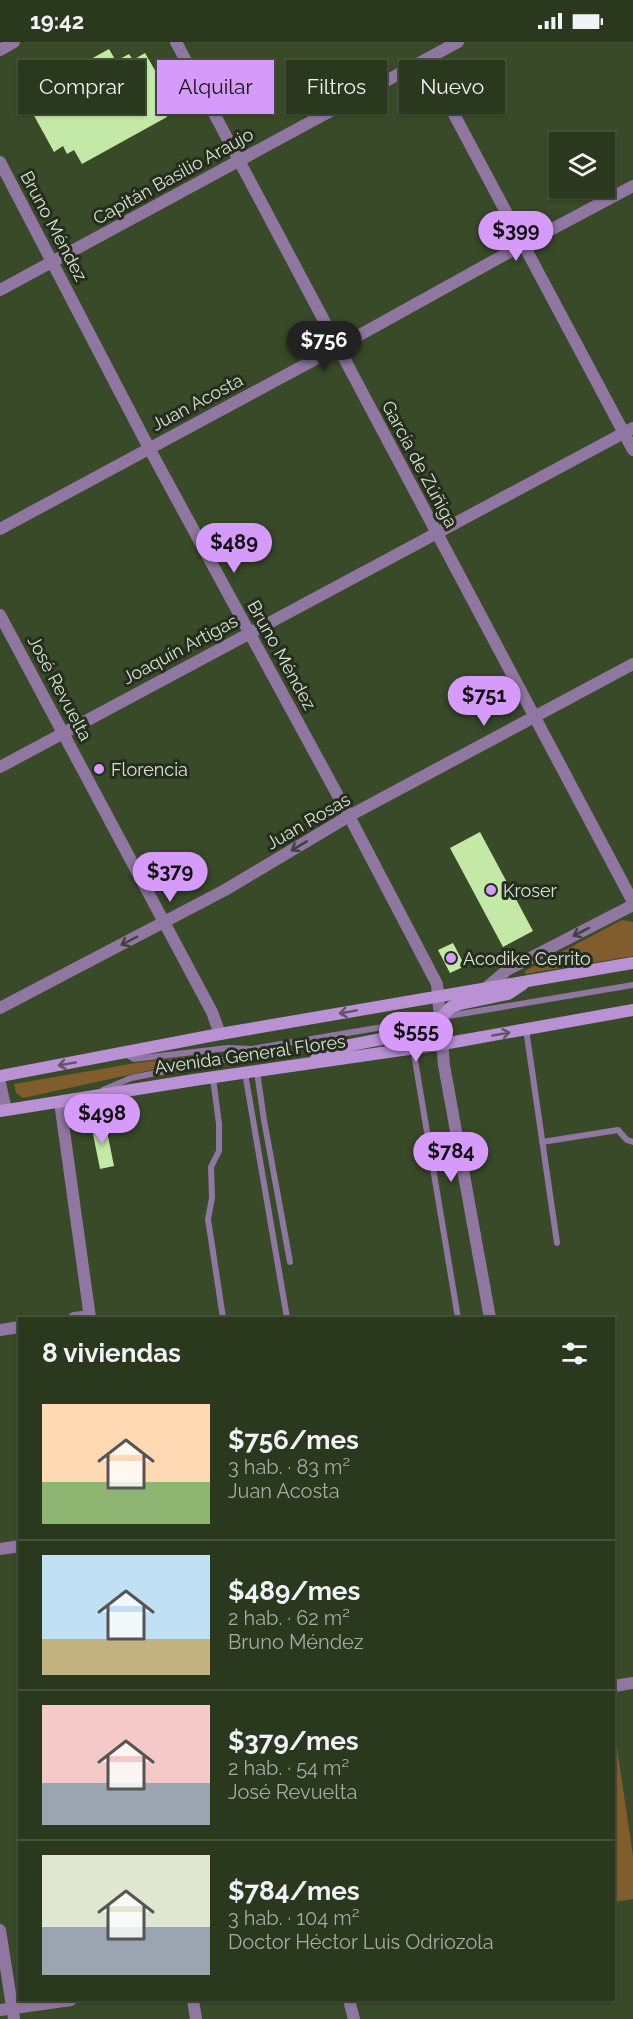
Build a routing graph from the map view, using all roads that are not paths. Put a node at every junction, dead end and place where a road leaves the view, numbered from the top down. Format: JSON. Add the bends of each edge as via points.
{"nodes":[{"id":1,"x":14,"y":42,"type":"edge"},
{"id":2,"x":176,"y":42,"type":"edge"},
{"id":3,"x":458,"y":42,"type":"edge"},
{"id":4,"x":0,"y":50,"type":"edge"},
{"id":5,"x":425,"y":60,"type":"edge"},
{"id":6,"x":399,"y":74,"type":"edge"},
{"id":7,"x":454,"y":114,"type":"edge"},
{"id":8,"x":239,"y":160,"type":"junction"},
{"id":9,"x":0,"y":162,"type":"edge"},
{"id":10,"x":633,"y":186,"type":"edge"},
{"id":11,"x":524,"y":244,"type":"junction"},
{"id":12,"x":52,"y":262,"type":"junction"},
{"id":13,"x":0,"y":290,"type":"edge"},
{"id":14,"x":338,"y":348,"type":"junction"},
{"id":15,"x":629,"y":431,"type":"edge"},
{"id":16,"x":149,"y":448,"type":"junction"},
{"id":17,"x":633,"y":450,"type":"edge"},
{"id":18,"x":0,"y":529,"type":"edge"},
{"id":19,"x":437,"y":533,"type":"junction"},
{"id":20,"x":0,"y":615,"type":"edge"},
{"id":21,"x":249,"y":633,"type":"junction"},
{"id":22,"x":633,"y":664,"type":"edge"},
{"id":23,"x":534,"y":717,"type":"junction"},
{"id":24,"x":64,"y":732,"type":"junction"},
{"id":25,"x":0,"y":767,"type":"edge"},
{"id":26,"x":349,"y":816,"type":"junction"},
{"id":27,"x":633,"y":903,"type":"edge"},
{"id":28,"x":164,"y":923,"type":"junction"},
{"id":29,"x":633,"y":963,"type":"edge"},
{"id":30,"x":528,"y":981,"type":"junction"},
{"id":31,"x":633,"y":985,"type":"edge"},
{"id":32,"x":486,"y":988,"type":"junction"},
{"id":33,"x":439,"y":996,"type":"junction"},
{"id":34,"x":0,"y":1008,"type":"edge"},
{"id":35,"x":633,"y":1010,"type":"edge"},
{"id":36,"x":440,"y":1018,"type":"junction"},
{"id":37,"x":526,"y":1029,"type":"junction"},
{"id":38,"x":220,"y":1034,"type":"junction"},
{"id":39,"x":443,"y":1044,"type":"junction"},
{"id":40,"x":413,"y":1048,"type":"junction"},
{"id":41,"x":252,"y":1049,"type":"junction"},
{"id":42,"x":124,"y":1054,"type":"junction"},
{"id":43,"x":307,"y":1063,"type":"junction"},
{"id":44,"x":251,"y":1073,"type":"junction"},
{"id":45,"x":0,"y":1076,"type":"edge"},
{"id":46,"x":213,"y":1078,"type":"junction"},
{"id":47,"x":0,"y":1083,"type":"edge"},
{"id":48,"x":86,"y":1097,"type":"junction"},
{"id":49,"x":60,"y":1102,"type":"junction"},
{"id":50,"x":3,"y":1110,"type":"edge"},
{"id":51,"x":542,"y":1142,"type":"junction"},
{"id":52,"x":633,"y":1142,"type":"edge"},
{"id":53,"x":557,"y":1243,"type":"dead end"},
{"id":54,"x":290,"y":1262,"type":"dead end"},
{"id":55,"x":90,"y":1317,"type":"edge"},
{"id":56,"x":223,"y":1317,"type":"edge"},
{"id":57,"x":287,"y":1317,"type":"edge"},
{"id":58,"x":458,"y":1317,"type":"edge"},
{"id":59,"x":490,"y":1317,"type":"edge"},
{"id":60,"x":18,"y":1327,"type":"edge"},
{"id":61,"x":0,"y":1330,"type":"edge"},
{"id":62,"x":18,"y":1546,"type":"edge"},
{"id":63,"x":0,"y":1549,"type":"edge"},
{"id":64,"x":633,"y":1683,"type":"edge"},
{"id":65,"x":615,"y":1686,"type":"edge"},
{"id":66,"x":0,"y":1930,"type":"edge"},
{"id":67,"x":66,"y":2001,"type":"edge"},
{"id":68,"x":193,"y":2001,"type":"edge"},
{"id":69,"x":349,"y":2001,"type":"edge"},
{"id":70,"x":9,"y":2012,"type":"edge"},
{"id":71,"x":196,"y":2019,"type":"edge"},
{"id":72,"x":354,"y":2019,"type":"edge"}],
"edges":[{"from":1,"to":4,"type":"street"},
{"from":2,"to":8,"type":"street","name":"García de Zúñiga"},
{"from":3,"to":5,"type":"street","name":"Capitán Basilio Araujo"},
{"from":6,"to":8,"type":"street","name":"Capitán Basilio Araujo"},
{"from":7,"to":11,"type":"street"},
{"from":8,"to":12,"type":"street","name":"Capitán Basilio Araujo"},
{"from":8,"to":14,"type":"street","name":"García de Zúñiga"},
{"from":9,"to":12,"type":"street","name":"Bruno Méndez"},
{"from":10,"to":11,"type":"street","name":"Juan Acosta"},
{"from":11,"to":14,"type":"street","name":"Juan Acosta"},
{"from":11,"to":15,"type":"street"},
{"from":12,"to":13,"type":"street","name":"Capitán Basilio Araujo"},
{"from":12,"to":16,"type":"street","name":"Bruno Méndez"},
{"from":14,"to":16,"type":"street","name":"Juan Acosta"},
{"from":14,"to":19,"type":"street","name":"García de Zúñiga"},
{"from":15,"to":17,"type":"street"},
{"from":15,"to":19,"type":"street","name":"Joaquín Artigas"},
{"from":16,"to":18,"type":"street","name":"Juan Acosta"},
{"from":16,"to":21,"type":"street","name":"Bruno Méndez"},
{"from":19,"to":21,"type":"street","name":"Joaquín Artigas"},
{"from":19,"to":23,"type":"street","name":"García de Zúñiga"},
{"from":20,"to":24,"type":"street","name":"José Revuelta"},
{"from":21,"to":24,"type":"street","name":"Joaquín Artigas"},
{"from":21,"to":26,"type":"street","name":"Bruno Méndez"},
{"from":22,"to":23,"type":"street","name":"Juan Rosas"},
{"from":23,"to":26,"type":"street","name":"Juan Rosas"},
{"from":23,"to":27,"type":"street","name":"García de Zúñiga"},
{"from":24,"to":25,"type":"street","name":"Joaquín Artigas"},
{"from":24,"to":28,"type":"street","name":"José Revuelta"},
{"from":26,"to":28,"type":"street","name":"Juan Rosas","one_way":true},
{"from":26,"to":33,"type":"street","name":"Bruno Méndez","via":[[437,984]]},
{"from":27,"to":32,"type":"street","one_way":true,"via":[[507,970]]},
{"from":28,"to":34,"type":"street","name":"Juan Rosas","one_way":true},
{"from":28,"to":38,"type":"street","name":"José Revuelta","via":[[213,1012]]},
{"from":29,"to":30,"type":"main road","name":"Avenida General Flores"},
{"from":30,"to":32,"type":"main road","name":"Avenida General Flores"},
{"from":30,"to":36,"type":"main road","via":[[508,994],[451,1007]]},
{"from":31,"to":36,"type":"lane","name":"Avenida General Flores"},
{"from":32,"to":33,"type":"main road","name":"Avenida General Flores"},
{"from":33,"to":36,"type":"street","name":"Bruno Méndez"},
{"from":33,"to":38,"type":"main road","name":"Avenida General Flores","one_way":true},
{"from":35,"to":37,"type":"main road","name":"Avenida General Flores"},
{"from":36,"to":39,"type":"street","name":"Bruno Méndez"},
{"from":36,"to":41,"type":"lane","name":"Avenida General Flores"},
{"from":36,"to":43,"type":"main road","via":[[428,1028],[335,1048]]},
{"from":39,"to":37,"type":"main road","name":"Avenida General Flores","one_way":true},
{"from":37,"to":51,"type":"lane"},
{"from":38,"to":42,"type":"main road","name":"Avenida General Flores"},
{"from":39,"to":40,"type":"main road","name":"Avenida General Flores"},
{"from":39,"to":59,"type":"street","name":"Bruno Méndez"},
{"from":40,"to":43,"type":"main road","name":"Avenida General Flores"},
{"from":40,"to":58,"type":"lane"},
{"from":41,"to":42,"type":"lane","name":"Avenida General Flores","via":[[228,1048],[134,1059]]},
{"from":41,"to":48,"type":"lane","name":"Avenida General Flores","via":[[232,1058],[131,1078]]},
{"from":42,"to":45,"type":"main road","name":"Avenida General Flores","one_way":true},
{"from":43,"to":44,"type":"main road","name":"Avenida General Flores"},
{"from":44,"to":46,"type":"main road","name":"Avenida General Flores"},
{"from":44,"to":54,"type":"lane","via":[[264,1120]]},
{"from":44,"to":57,"type":"lane"},
{"from":46,"to":48,"type":"main road","name":"Avenida General Flores"},
{"from":46,"to":56,"type":"lane","via":[[219,1150],[211,1167],[208,1219]]},
{"from":47,"to":50,"type":"street"},
{"from":48,"to":49,"type":"main road","name":"Avenida General Flores"},
{"from":49,"to":50,"type":"main road","name":"Avenida General Flores"},
{"from":49,"to":55,"type":"street"},
{"from":51,"to":52,"type":"lane","via":[[618,1130]]},
{"from":51,"to":53,"type":"lane"},
{"from":60,"to":61,"type":"street"},
{"from":62,"to":63,"type":"street"},
{"from":64,"to":65,"type":"street"},
{"from":66,"to":70,"type":"street"},
{"from":67,"to":70,"type":"street"},
{"from":68,"to":71,"type":"street"},
{"from":69,"to":72,"type":"street"}]}
